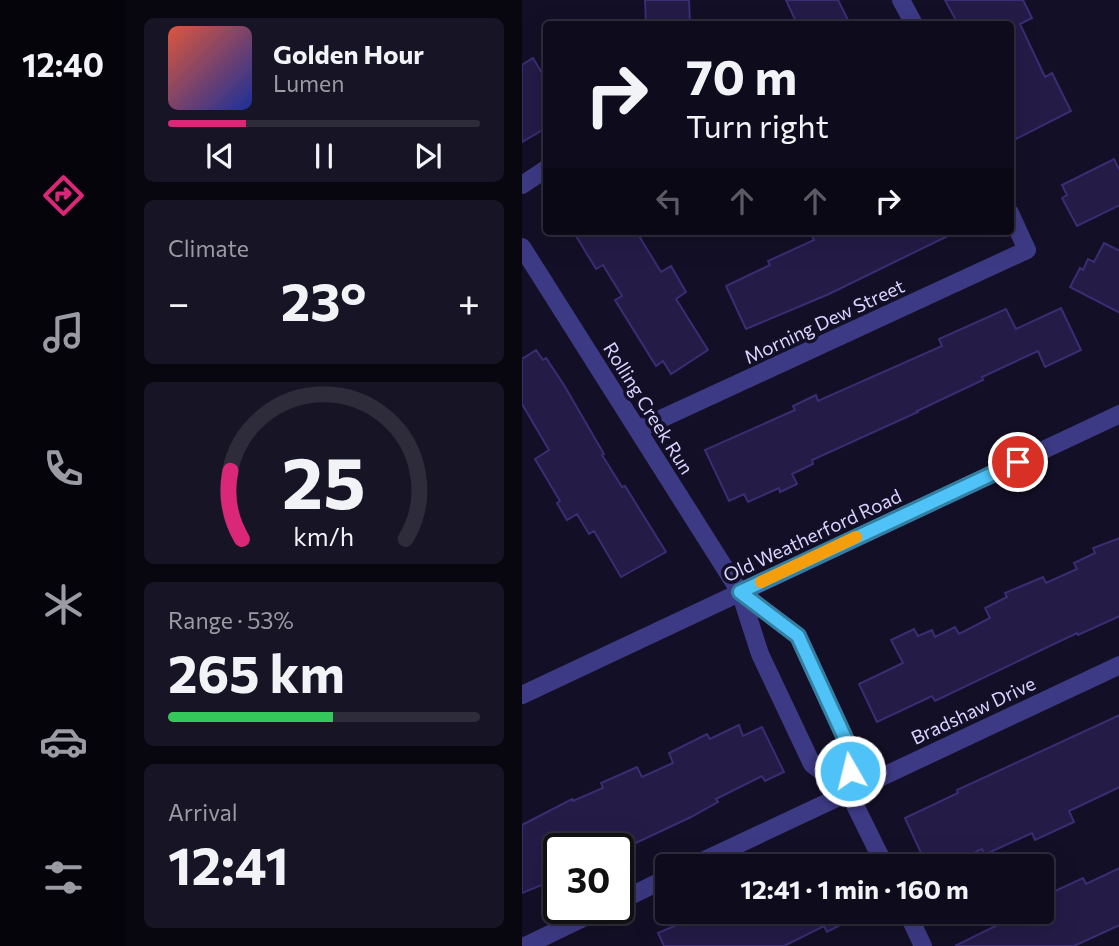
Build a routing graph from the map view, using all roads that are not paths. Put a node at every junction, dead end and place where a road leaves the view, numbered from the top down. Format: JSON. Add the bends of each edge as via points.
{"nodes":[{"id":1,"x":901,"y":0,"type":"edge"},
{"id":2,"x":912,"y":21,"type":"edge"},
{"id":3,"x":543,"y":171,"type":"edge"},
{"id":4,"x":522,"y":185,"type":"edge"},
{"id":5,"x":1014,"y":222,"type":"edge"},
{"id":6,"x":522,"y":247,"type":"edge"},
{"id":7,"x":1119,"y":414,"type":"edge"},
{"id":8,"x":639,"y":429,"type":"junction"},
{"id":9,"x":740,"y":592,"type":"junction"},
{"id":10,"x":1119,"y":665,"type":"edge"},
{"id":11,"x":522,"y":695,"type":"edge"},
{"id":12,"x":849,"y":791,"type":"junction"},
{"id":13,"x":717,"y":854,"type":"edge"},
{"id":14,"x":879,"y":854,"type":"edge"},
{"id":15,"x":655,"y":884,"type":"edge"},
{"id":16,"x":634,"y":894,"type":"edge"},
{"id":17,"x":571,"y":924,"type":"edge"},
{"id":18,"x":913,"y":924,"type":"edge"},
{"id":19,"x":525,"y":946,"type":"edge"},
{"id":20,"x":923,"y":946,"type":"edge"}],
"edges":[{"from":1,"to":2,"type":"street"},
{"from":3,"to":4,"type":"street"},
{"from":5,"to":8,"type":"street","name":"Morning Dew Street","via":[[1027,250]]},
{"from":6,"to":8,"type":"street","name":"Rolling Creek Run"},
{"from":7,"to":9,"type":"street","name":"Old Weatherford Road"},
{"from":8,"to":9,"type":"street","name":"Rolling Creek Run"},
{"from":9,"to":11,"type":"street","name":"Old Weatherford Road"},
{"from":9,"to":12,"type":"street","via":[[760,654],[812,764]]},
{"from":9,"to":12,"type":"street","via":[[798,636],[851,751]]},
{"from":10,"to":12,"type":"street","name":"Bradshaw Drive"},
{"from":12,"to":13,"type":"street","name":"Bradshaw Drive"},
{"from":12,"to":14,"type":"street"},
{"from":15,"to":16,"type":"street"},
{"from":17,"to":19,"type":"street"},
{"from":18,"to":20,"type":"street"}]}
